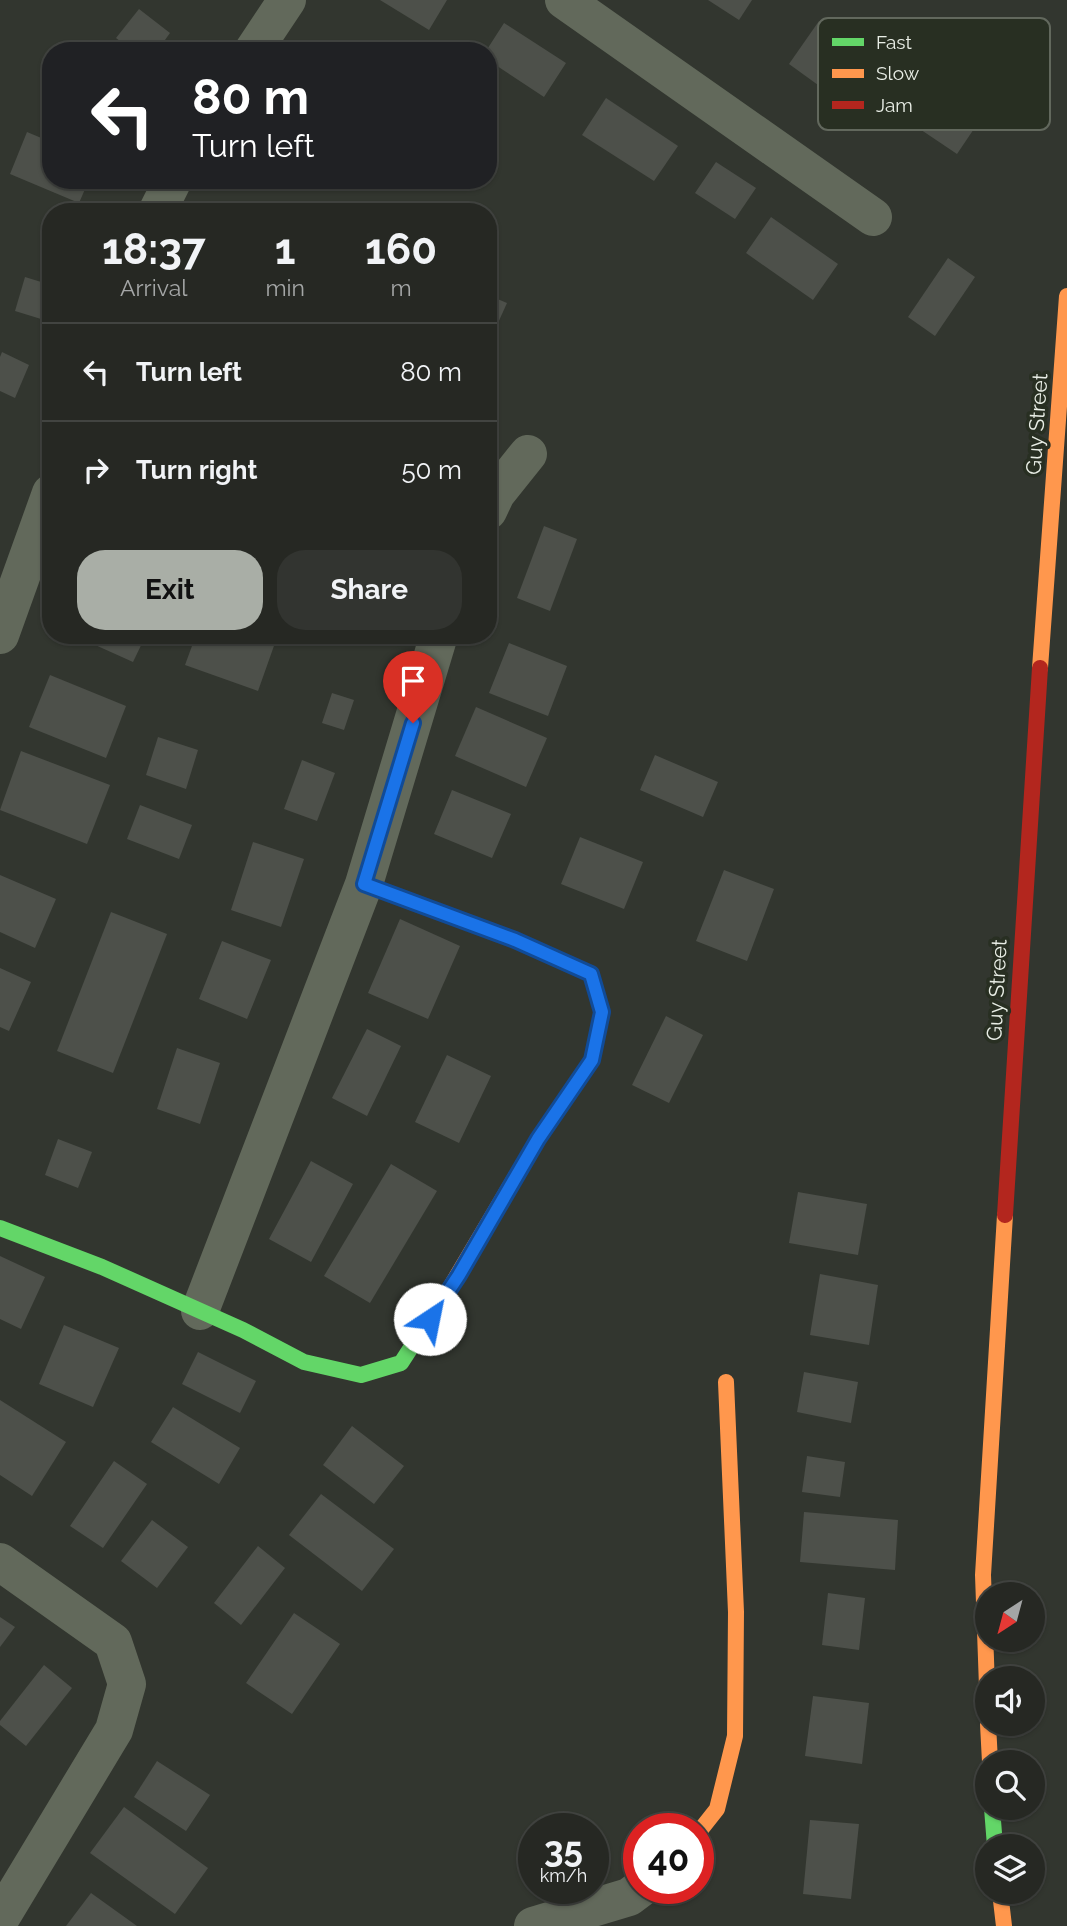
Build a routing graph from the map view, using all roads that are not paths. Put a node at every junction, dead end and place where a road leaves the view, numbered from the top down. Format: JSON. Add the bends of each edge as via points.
{"nodes":[{"id":1,"x":287,"y":0,"type":"edge"},
{"id":2,"x":564,"y":0,"type":"edge"},
{"id":3,"x":259,"y":42,"type":"edge"},
{"id":4,"x":873,"y":217,"type":"dead end"},
{"id":5,"x":1067,"y":296,"type":"edge"},
{"id":6,"x":528,"y":454,"type":"dead end"},
{"id":7,"x":497,"y":493,"type":"edge"},
{"id":8,"x":42,"y":524,"type":"edge"},
{"id":9,"x":0,"y":635,"type":"edge"},
{"id":10,"x":428,"y":644,"type":"edge"},
{"id":11,"x":364,"y":884,"type":"junction"},
{"id":12,"x":0,"y":1228,"type":"edge"},
{"id":13,"x":200,"y":1311,"type":"junction"},
{"id":14,"x":726,"y":1382,"type":"dead end"},
{"id":15,"x":0,"y":1562,"type":"edge"},
{"id":16,"x":986,"y":1666,"type":"edge"},
{"id":17,"x":714,"y":1813,"type":"edge"},
{"id":18,"x":623,"y":1899,"type":"edge"},
{"id":19,"x":1001,"y":1904,"type":"edge"},
{"id":20,"x":0,"y":1920,"type":"edge"},
{"id":21,"x":533,"y":1926,"type":"edge"},
{"id":22,"x":1004,"y":1926,"type":"edge"}],
"edges":[{"from":1,"to":3,"type":"street"},
{"from":2,"to":4,"type":"street"},
{"from":5,"to":16,"type":"street","name":"Guy Street","via":[[1026,858],[983,1575]]},
{"from":6,"to":7,"type":"street"},
{"from":8,"to":9,"type":"street"},
{"from":10,"to":11,"type":"street"},
{"from":11,"to":13,"type":"street"},
{"from":11,"to":13,"type":"street","via":[[515,940],[591,974],[602,1012],[592,1060],[538,1139],[459,1275],[401,1363],[361,1375],[304,1362]]},
{"from":12,"to":13,"type":"street"},
{"from":14,"to":17,"type":"street","via":[[736,1612],[735,1736]]},
{"from":15,"to":20,"type":"street","via":[[113,1642],[127,1684],[114,1730]]},
{"from":18,"to":21,"type":"street"},
{"from":19,"to":22,"type":"street"}]}
